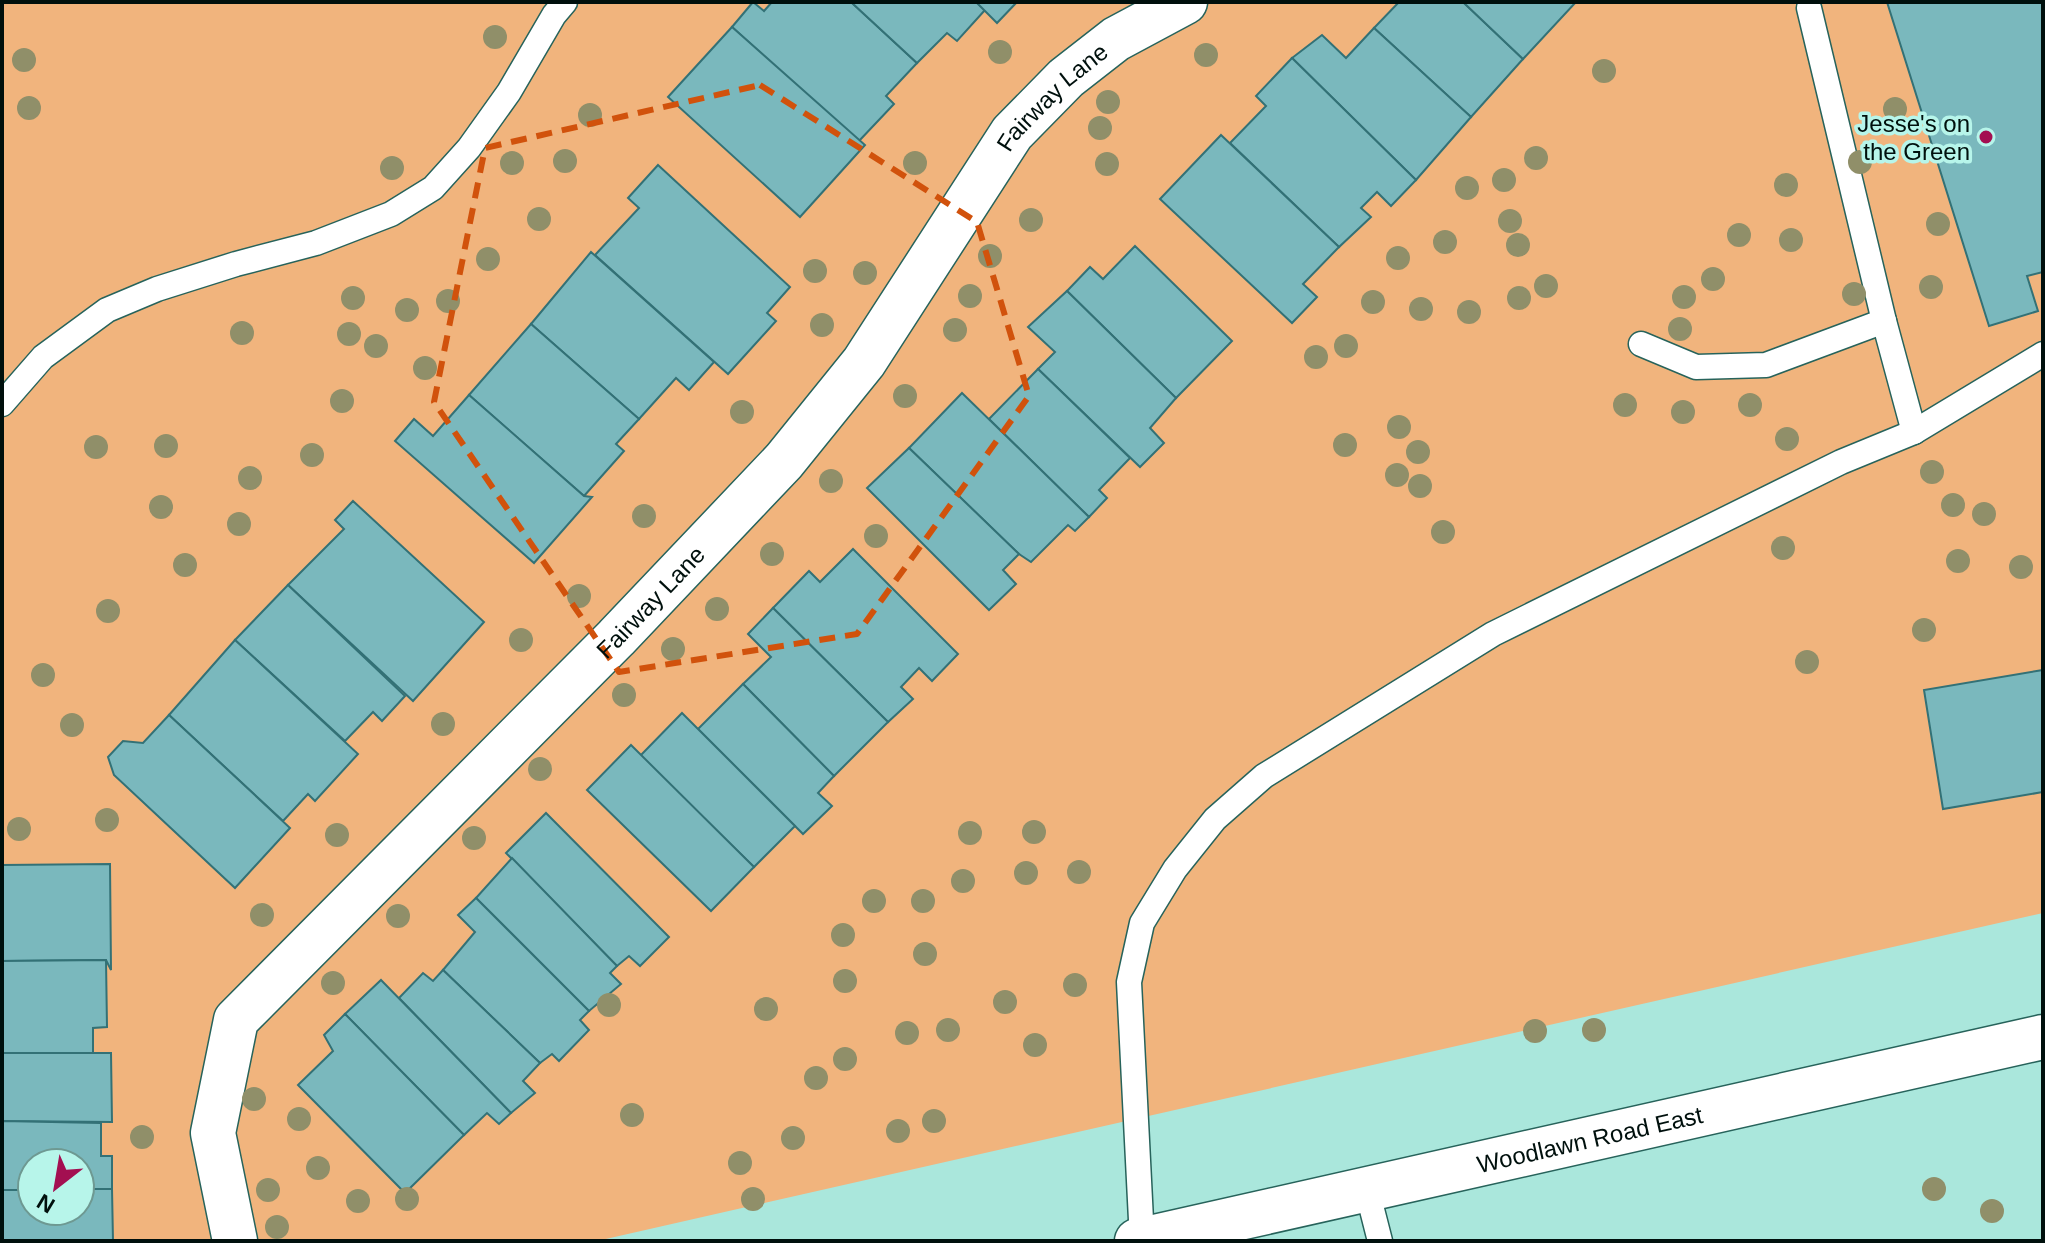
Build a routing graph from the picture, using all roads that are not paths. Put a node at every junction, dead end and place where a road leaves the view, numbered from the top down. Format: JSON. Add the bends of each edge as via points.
{"nodes":[{"id":1,"x":565,"y":2,"type":"edge"},
{"id":2,"x":1185,"y":2,"type":"edge"},
{"id":3,"x":1809,"y":8,"type":"dead end"},
{"id":4,"x":1884,"y":321,"type":"junction"},
{"id":5,"x":1641,"y":344,"type":"dead end"},
{"id":6,"x":2043,"y":354,"type":"edge"},
{"id":7,"x":2,"y":404,"type":"edge"},
{"id":8,"x":1914,"y":432,"type":"junction"},
{"id":9,"x":2043,"y":1037,"type":"edge"},
{"id":10,"x":1367,"y":1190,"type":"junction"},
{"id":11,"x":1139,"y":1240,"type":"edge"},
{"id":12,"x":235,"y":1241,"type":"edge"},
{"id":13,"x":1380,"y":1241,"type":"edge"}],
"edges":[{"from":1,"to":7,"type":"lane","via":[[509,92],[433,188],[391,214],[316,243],[157,289],[107,310],[43,357]]},
{"from":2,"to":12,"type":"street","name":"Fairway Lane","via":[[1116,39],[1066,78],[1012,133],[864,362],[784,461],[236,1020],[213,1133]]},
{"from":3,"to":4,"type":"lane"},
{"from":4,"to":5,"type":"lane","via":[[1766,365],[1696,367]]},
{"from":4,"to":8,"type":"lane"},
{"from":6,"to":8,"type":"lane"},
{"from":8,"to":11,"type":"lane","via":[[1841,462],[1493,634],[1264,776],[1215,819],[1175,869],[1142,923],[1129,982]]},
{"from":9,"to":10,"type":"street","name":"Woodlawn Road East"},
{"from":10,"to":11,"type":"street","name":"Woodlawn Road East"},
{"from":10,"to":13,"type":"lane"}]}
